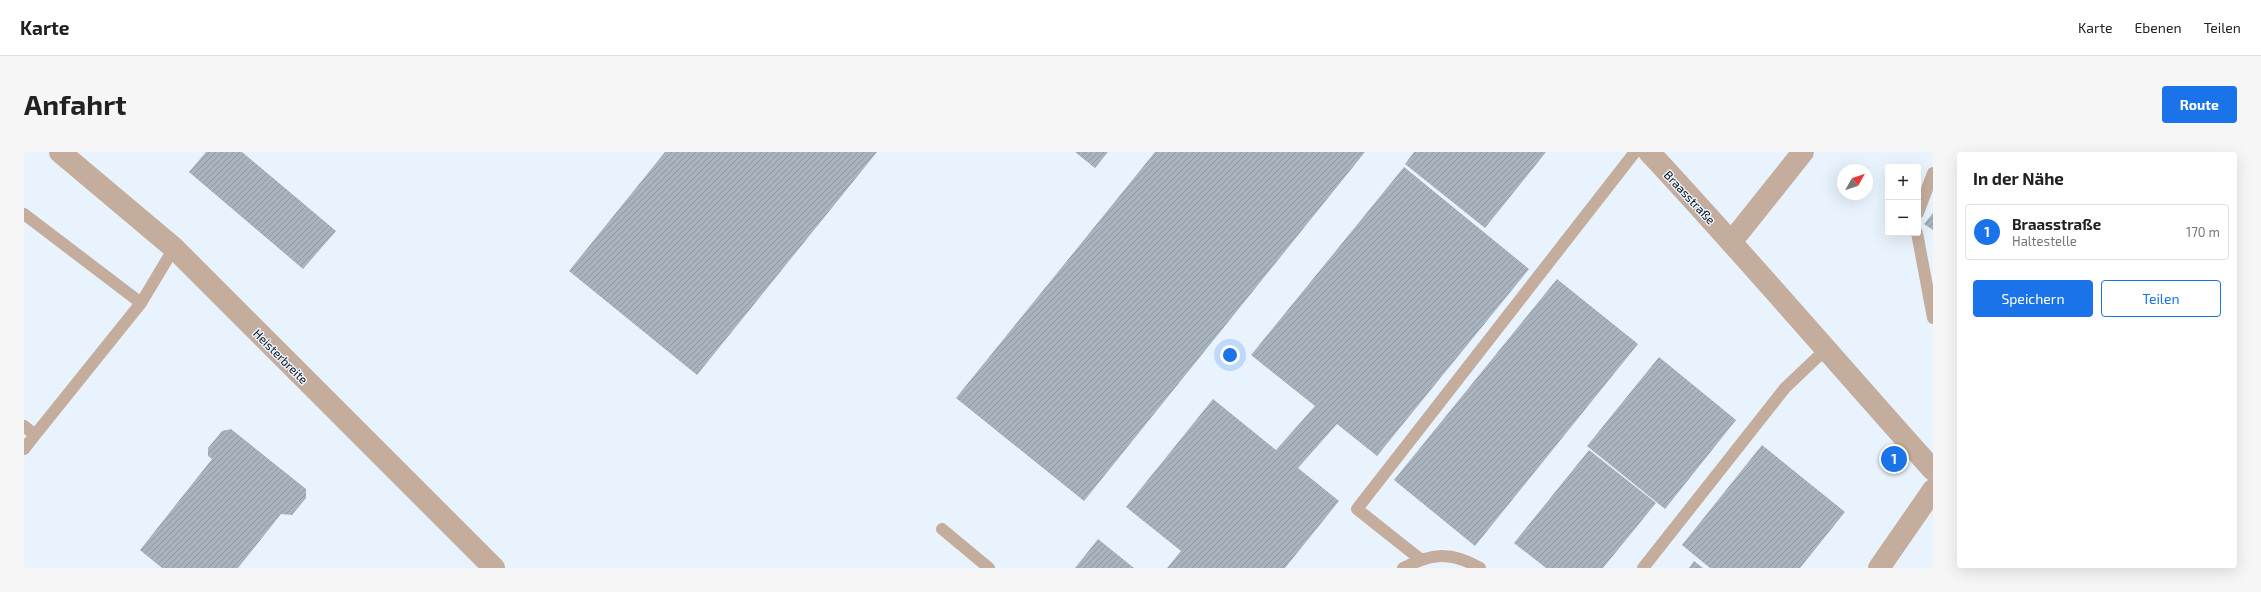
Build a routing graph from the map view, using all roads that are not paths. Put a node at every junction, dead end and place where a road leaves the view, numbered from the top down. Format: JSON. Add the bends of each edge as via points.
{"nodes":[{"id":1,"x":60,"y":152,"type":"edge"},
{"id":2,"x":1635,"y":152,"type":"edge"},
{"id":3,"x":1649,"y":152,"type":"edge"},
{"id":4,"x":1803,"y":152,"type":"edge"},
{"id":5,"x":1933,"y":173,"type":"edge"},
{"id":6,"x":1921,"y":205,"type":"edge"},
{"id":7,"x":24,"y":214,"type":"edge"},
{"id":8,"x":1918,"y":236,"type":"edge"},
{"id":9,"x":1732,"y":241,"type":"junction"},
{"id":10,"x":174,"y":248,"type":"junction"},
{"id":11,"x":141,"y":303,"type":"junction"},
{"id":12,"x":1933,"y":318,"type":"edge"},
{"id":13,"x":1825,"y":350,"type":"junction"},
{"id":14,"x":24,"y":426,"type":"edge"},
{"id":15,"x":35,"y":435,"type":"junction"},
{"id":16,"x":24,"y":449,"type":"edge"},
{"id":17,"x":1933,"y":470,"type":"edge"},
{"id":18,"x":1933,"y":490,"type":"edge"},
{"id":19,"x":942,"y":529,"type":"dead end"},
{"id":20,"x":1420,"y":559,"type":"junction"},
{"id":21,"x":485,"y":565,"type":"edge"},
{"id":22,"x":989,"y":568,"type":"edge"},
{"id":23,"x":1403,"y":568,"type":"edge"},
{"id":24,"x":1480,"y":568,"type":"edge"},
{"id":25,"x":1643,"y":568,"type":"edge"},
{"id":26,"x":1879,"y":568,"type":"edge"}],
"edges":[{"from":1,"to":10,"type":"street","name":"Heisterbreite"},
{"from":2,"to":20,"type":"lane","via":[[1357,509]]},
{"from":3,"to":9,"type":"street","name":"Braasstraße"},
{"from":4,"to":9,"type":"street"},
{"from":5,"to":6,"type":"lane"},
{"from":7,"to":11,"type":"lane"},
{"from":8,"to":12,"type":"lane"},
{"from":9,"to":13,"type":"street","name":"Braasstraße"},
{"from":10,"to":11,"type":"lane"},
{"from":10,"to":21,"type":"street","name":"Heisterbreite"},
{"from":11,"to":15,"type":"lane"},
{"from":13,"to":17,"type":"street","name":"Braasstraße"},
{"from":13,"to":25,"type":"lane","via":[[1785,388]]},
{"from":14,"to":15,"type":"lane"},
{"from":15,"to":16,"type":"lane"},
{"from":18,"to":26,"type":"street"},
{"from":19,"to":22,"type":"lane"},
{"from":20,"to":23,"type":"lane"},
{"from":20,"to":24,"type":"lane","via":[[1441,555],[1464,559]]}]}
